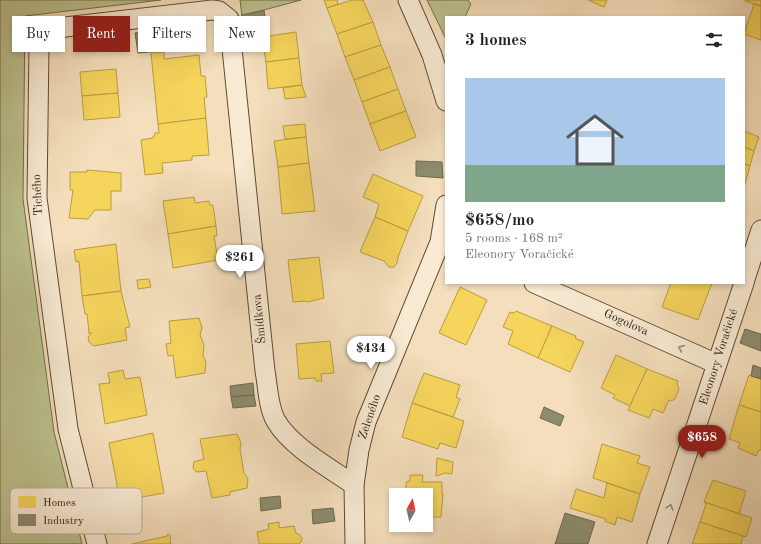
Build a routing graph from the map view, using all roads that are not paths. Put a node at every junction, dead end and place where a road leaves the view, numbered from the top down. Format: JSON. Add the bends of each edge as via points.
{"nodes":[{"id":1,"x":408,"y":0,"type":"edge"},
{"id":2,"x":225,"y":16,"type":"edge"},
{"id":3,"x":232,"y":52,"type":"edge"},
{"id":4,"x":445,"y":98,"type":"edge"},
{"id":5,"x":445,"y":218,"type":"edge"},
{"id":6,"x":761,"y":230,"type":"edge"},
{"id":7,"x":443,"y":243,"type":"edge"},
{"id":8,"x":745,"y":279,"type":"edge"},
{"id":9,"x":536,"y":284,"type":"edge"},
{"id":10,"x":743,"y":284,"type":"edge"},
{"id":11,"x":717,"y":364,"type":"junction"},
{"id":12,"x":354,"y":485,"type":"junction"},
{"id":13,"x":83,"y":488,"type":"edge"},
{"id":14,"x":94,"y":534,"type":"edge"},
{"id":15,"x":97,"y":544,"type":"edge"},
{"id":16,"x":355,"y":544,"type":"edge"},
{"id":17,"x":657,"y":544,"type":"edge"}],
"edges":[{"from":1,"to":4,"type":"street","via":[[432,55]]},
{"from":2,"to":13,"type":"street","name":"Tichého","via":[[212,10],[48,29],[42,32],[40,38],[37,198],[68,429]]},
{"from":3,"to":12,"type":"street","name":"Šmídkova","via":[[271,409],[288,437]]},
{"from":5,"to":7,"type":"street","name":"Zeleného"},
{"from":6,"to":8,"type":"street","name":"Eleonory Voračické"},
{"from":7,"to":12,"type":"street","name":"Zeleného","via":[[366,422]]},
{"from":11,"to":9,"type":"street","name":"Gogolova","one_way":true},
{"from":10,"to":11,"type":"street","name":"Eleonory Voračické"},
{"from":17,"to":11,"type":"street","name":"Eleonory Voračické","one_way":true},
{"from":12,"to":16,"type":"street","name":"Zeleného"},
{"from":14,"to":15,"type":"street","name":"Tichého"}]}
